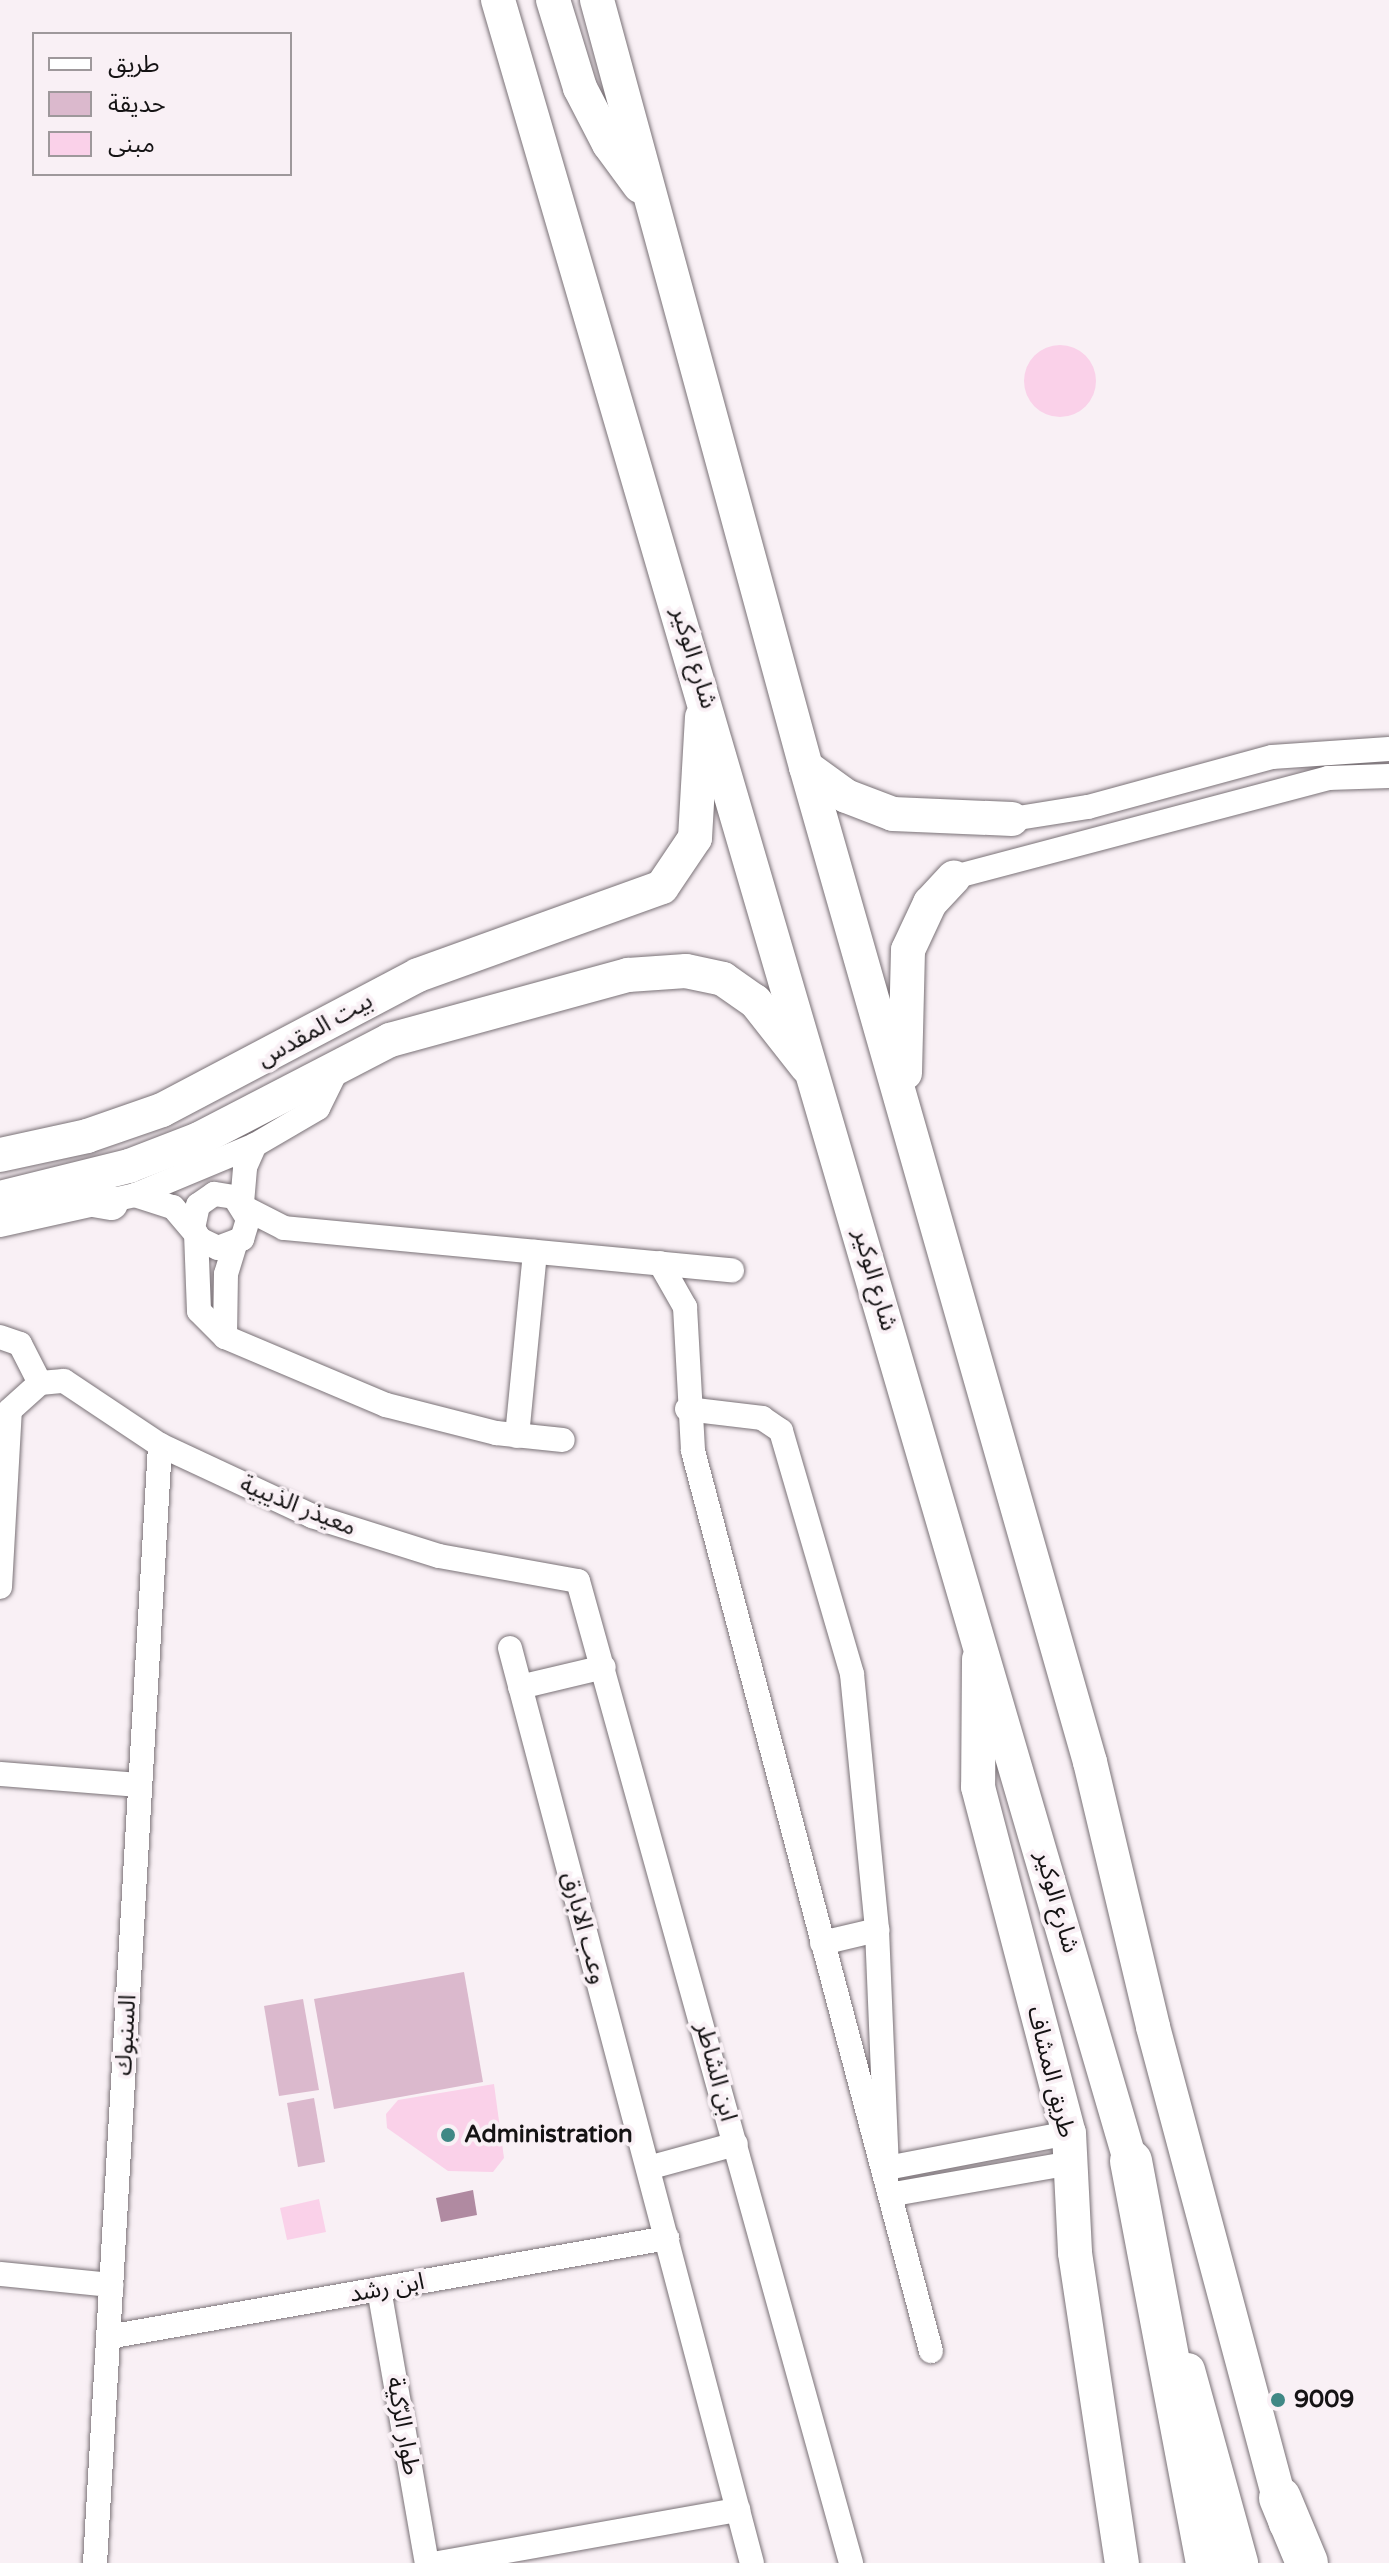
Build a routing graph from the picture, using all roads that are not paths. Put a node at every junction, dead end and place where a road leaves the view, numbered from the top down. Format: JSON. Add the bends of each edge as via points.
{"nodes":[{"id":1,"x":498,"y":0,"type":"edge"},
{"id":2,"x":553,"y":0,"type":"edge"},
{"id":3,"x":597,"y":0,"type":"edge"},
{"id":4,"x":652,"y":202,"type":"junction"},
{"id":5,"x":703,"y":689,"type":"junction"},
{"id":6,"x":1389,"y":749,"type":"edge"},
{"id":7,"x":1272,"y":757,"type":"junction"},
{"id":8,"x":806,"y":767,"type":"junction"},
{"id":9,"x":1389,"y":776,"type":"edge"},
{"id":10,"x":1282,"y":789,"type":"junction"},
{"id":11,"x":1012,"y":819,"type":"joint"},
{"id":12,"x":954,"y":877,"type":"joint"},
{"id":13,"x":340,"y":1063,"type":"junction"},
{"id":14,"x":819,"y":1084,"type":"junction"},
{"id":15,"x":905,"y":1109,"type":"junction"},
{"id":16,"x":255,"y":1145,"type":"junction"},
{"id":17,"x":3,"y":1153,"type":"edge"},
{"id":18,"x":39,"y":1190,"type":"junction"},
{"id":19,"x":0,"y":1198,"type":"edge"},
{"id":20,"x":123,"y":1199,"type":"junction"},
{"id":21,"x":244,"y":1206,"type":"junction"},
{"id":22,"x":0,"y":1225,"type":"edge"},
{"id":23,"x":284,"y":1228,"type":"junction"},
{"id":24,"x":195,"y":1229,"type":"junction"},
{"id":25,"x":238,"y":1242,"type":"junction"},
{"id":26,"x":535,"y":1252,"type":"junction"},
{"id":27,"x":660,"y":1263,"type":"junction"},
{"id":28,"x":732,"y":1270,"type":"dead end"},
{"id":29,"x":0,"y":1337,"type":"edge"},
{"id":30,"x":225,"y":1337,"type":"junction"},
{"id":31,"x":40,"y":1383,"type":"junction"},
{"id":32,"x":687,"y":1409,"type":"junction"},
{"id":33,"x":517,"y":1436,"type":"junction"},
{"id":34,"x":563,"y":1440,"type":"dead end"},
{"id":35,"x":160,"y":1445,"type":"junction"},
{"id":36,"x":578,"y":1581,"type":"joint"},
{"id":37,"x":0,"y":1587,"type":"edge"},
{"id":38,"x":980,"y":1633,"type":"junction"},
{"id":39,"x":510,"y":1648,"type":"dead end"},
{"id":40,"x":604,"y":1667,"type":"junction"},
{"id":41,"x":520,"y":1687,"type":"junction"},
{"id":42,"x":0,"y":1774,"type":"edge"},
{"id":43,"x":140,"y":1785,"type":"junction"},
{"id":44,"x":877,"y":1930,"type":"junction"},
{"id":45,"x":822,"y":1943,"type":"junction"},
{"id":46,"x":736,"y":2144,"type":"junction"},
{"id":47,"x":1070,"y":2148,"type":"junction"},
{"id":48,"x":1131,"y":2161,"type":"junction"},
{"id":49,"x":648,"y":2168,"type":"junction"},
{"id":50,"x":887,"y":2168,"type":"junction"},
{"id":51,"x":894,"y":2194,"type":"junction"},
{"id":52,"x":667,"y":2238,"type":"junction"},
{"id":53,"x":0,"y":2274,"type":"edge"},
{"id":54,"x":111,"y":2285,"type":"junction"},
{"id":55,"x":379,"y":2289,"type":"junction"},
{"id":56,"x":108,"y":2337,"type":"junction"},
{"id":57,"x":931,"y":2351,"type":"dead end"},
{"id":58,"x":1280,"y":2498,"type":"junction"},
{"id":59,"x":738,"y":2510,"type":"junction"},
{"id":60,"x":95,"y":2563,"type":"edge"},
{"id":61,"x":427,"y":2563,"type":"edge"},
{"id":62,"x":439,"y":2563,"type":"edge"},
{"id":63,"x":752,"y":2563,"type":"edge"},
{"id":64,"x":851,"y":2563,"type":"edge"},
{"id":65,"x":1122,"y":2563,"type":"edge"},
{"id":66,"x":1207,"y":2563,"type":"edge"},
{"id":67,"x":1241,"y":2563,"type":"edge"},
{"id":68,"x":1297,"y":2563,"type":"edge"},
{"id":69,"x":1307,"y":2563,"type":"edge"}],
"edges":[{"from":1,"to":5,"type":"main road","name":"شارع الوكير"},
{"from":2,"to":4,"type":"main road","via":[[580,88],[609,144]]},
{"from":3,"to":4,"type":"main road"},
{"from":4,"to":8,"type":"main road"},
{"from":5,"to":14,"type":"main road","name":"شارع الوكير"},
{"from":5,"to":17,"type":"main road","name":"بيت المقدس","via":[[695,838],[671,879],[630,903],[440,965],[162,1110]]},
{"from":6,"to":7,"type":"street"},
{"from":7,"to":10,"type":"street"},
{"from":7,"to":11,"type":"street","via":[[1088,807]]},
{"from":8,"to":11,"type":"main road","via":[[846,796],[893,814]]},
{"from":8,"to":15,"type":"main road"},
{"from":9,"to":10,"type":"street","via":[[1347,775]]},
{"from":10,"to":12,"type":"street"},
{"from":12,"to":15,"type":"main road","via":[[925,911],[908,950]]},
{"from":13,"to":14,"type":"main road","name":"بيت المقدس","via":[[416,1031],[628,975],[686,971],[735,985],[763,1010]]},
{"from":13,"to":16,"type":"street","name":"بيت المقدس","via":[[318,1108]]},
{"from":13,"to":18,"type":"main road","name":"بيت المقدس","via":[[199,1139]]},
{"from":14,"to":38,"type":"main road","name":"شارع الوكير"},
{"from":15,"to":58,"type":"main road","via":[[1090,1762],[1153,2027]]},
{"from":16,"to":20,"type":"street","name":"بيت المقدس"},
{"from":16,"to":21,"type":"street","via":[[242,1178]]},
{"from":18,"to":19,"type":"main road","name":"بيت المقدس"},
{"from":18,"to":20,"type":"main road"},
{"from":20,"to":22,"type":"street","name":"بيت المقدس"},
{"from":20,"to":24,"type":"street","via":[[161,1201]]},
{"from":21,"to":23,"type":"street"},
{"from":21,"to":24,"type":"street","via":[[214,1194],[198,1205]]},
{"from":21,"to":25,"type":"street"},
{"from":23,"to":25,"type":"street"},
{"from":23,"to":26,"type":"street"},
{"from":24,"to":25,"type":"street","via":[[209,1246]]},
{"from":24,"to":30,"type":"street","via":[[204,1321]]},
{"from":25,"to":30,"type":"street","via":[[225,1295]]},
{"from":26,"to":27,"type":"street"},
{"from":26,"to":33,"type":"street"},
{"from":27,"to":28,"type":"street"},
{"from":27,"to":32,"type":"street","via":[[690,1330]]},
{"from":29,"to":31,"type":"street","via":[[20,1344]]},
{"from":30,"to":33,"type":"street","via":[[359,1396]]},
{"from":31,"to":35,"type":"street","name":"معيذر الذيبية","via":[[64,1381]]},
{"from":31,"to":37,"type":"street","via":[[15,1400]]},
{"from":32,"to":44,"type":"street","via":[[762,1418],[781,1431],[859,1700]]},
{"from":32,"to":45,"type":"street"},
{"from":33,"to":34,"type":"street"},
{"from":35,"to":36,"type":"street","name":"معيذر الذيبية","via":[[312,1516],[381,1539]]},
{"from":35,"to":43,"type":"street","name":"السنبوك"},
{"from":36,"to":40,"type":"street","name":"ابن الشاطر"},
{"from":38,"to":47,"type":"main road","name":"طريق المشاف","via":[[975,1736],[986,1831]]},
{"from":38,"to":48,"type":"main road","name":"شارع الوكير"},
{"from":39,"to":41,"type":"street","name":"وعب الابارق"},
{"from":40,"to":41,"type":"street"},
{"from":40,"to":46,"type":"street","name":"ابن الشاطر"},
{"from":41,"to":49,"type":"street","name":"وعب الابارق"},
{"from":42,"to":43,"type":"street"},
{"from":43,"to":54,"type":"street","name":"السنبوك"},
{"from":44,"to":45,"type":"street"},
{"from":44,"to":50,"type":"street"},
{"from":45,"to":50,"type":"street"},
{"from":46,"to":49,"type":"street"},
{"from":46,"to":64,"type":"street","name":"ابن الشاطر"},
{"from":47,"to":50,"type":"street"},
{"from":47,"to":51,"type":"street"},
{"from":47,"to":65,"type":"main road","name":"طريق المشاف","via":[[1088,2356]]},
{"from":48,"to":66,"type":"highway"},
{"from":48,"to":67,"type":"main road","name":"شارع الوكير"},
{"from":49,"to":52,"type":"street","name":"وعب الابارق"},
{"from":50,"to":51,"type":"street"},
{"from":51,"to":57,"type":"street"},
{"from":52,"to":55,"type":"street","name":"ابن رشد"},
{"from":52,"to":59,"type":"street","name":"وعب الابارق"},
{"from":53,"to":54,"type":"street"},
{"from":54,"to":56,"type":"street","name":"السنبوك"},
{"from":55,"to":56,"type":"street","name":"ابن رشد"},
{"from":55,"to":61,"type":"street","name":"طوار الرّكية"},
{"from":56,"to":60,"type":"street","name":"السنبوك"},
{"from":58,"to":68,"type":"main road"},
{"from":58,"to":69,"type":"highway"},
{"from":59,"to":62,"type":"street"},
{"from":59,"to":63,"type":"street","name":"وعب الابارق"}]}
